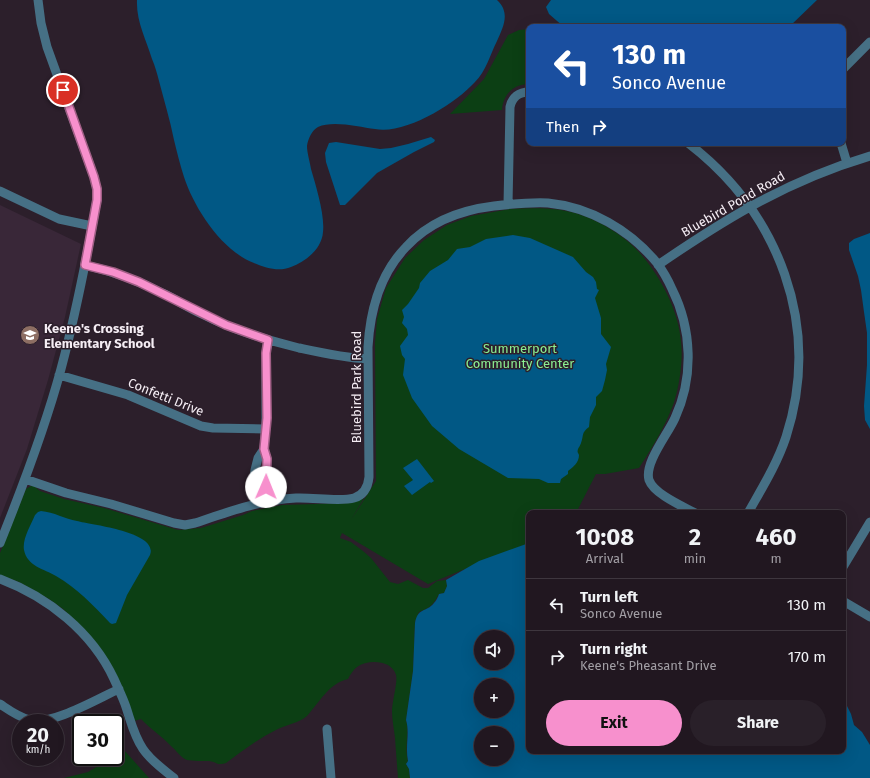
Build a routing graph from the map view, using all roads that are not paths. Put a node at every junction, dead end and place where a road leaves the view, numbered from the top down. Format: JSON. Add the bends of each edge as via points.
{"nodes":[{"id":1,"x":38,"y":0,"type":"edge"},
{"id":2,"x":870,"y":42,"type":"edge"},
{"id":3,"x":846,"y":66,"type":"edge"},
{"id":4,"x":526,"y":92,"type":"edge"},
{"id":5,"x":692,"y":146,"type":"edge"},
{"id":6,"x":842,"y":146,"type":"edge"},
{"id":7,"x":870,"y":156,"type":"edge"},
{"id":8,"x":847,"y":163,"type":"junction"},
{"id":9,"x":0,"y":192,"type":"edge"},
{"id":10,"x":508,"y":204,"type":"junction"},
{"id":11,"x":750,"y":206,"type":"junction"},
{"id":12,"x":92,"y":226,"type":"junction"},
{"id":13,"x":85,"y":265,"type":"junction"},
{"id":14,"x":658,"y":265,"type":"junction"},
{"id":15,"x":268,"y":340,"type":"junction"},
{"id":16,"x":368,"y":358,"type":"junction"},
{"id":17,"x":59,"y":375,"type":"junction"},
{"id":18,"x":266,"y":429,"type":"junction"},
{"id":19,"x":264,"y":449,"type":"junction"},
{"id":20,"x":25,"y":479,"type":"junction"},
{"id":21,"x":267,"y":501,"type":"junction"},
{"id":22,"x":256,"y":504,"type":"junction"},
{"id":23,"x":690,"y":510,"type":"edge"},
{"id":24,"x":750,"y":510,"type":"edge"},
{"id":25,"x":870,"y":522,"type":"edge"},
{"id":26,"x":0,"y":543,"type":"edge"},
{"id":27,"x":846,"y":562,"type":"edge"},
{"id":28,"x":0,"y":579,"type":"edge"},
{"id":29,"x":846,"y":603,"type":"edge"},
{"id":30,"x":870,"y":617,"type":"edge"},
{"id":31,"x":118,"y":689,"type":"junction"},
{"id":32,"x":0,"y":704,"type":"edge"},
{"id":33,"x":327,"y":729,"type":"dead end"},
{"id":34,"x":174,"y":778,"type":"edge"},
{"id":35,"x":332,"y":778,"type":"edge"}],
"edges":[{"from":1,"to":12,"type":"street","via":[[47,47],[96,184],[97,200]]},
{"from":2,"to":3,"type":"street"},
{"from":4,"to":10,"type":"street","via":[[514,97],[510,107]]},
{"from":5,"to":11,"type":"street","via":[[721,171]]},
{"from":6,"to":8,"type":"street"},
{"from":7,"to":8,"type":"street","name":"Bluebird Pond Road"},
{"from":8,"to":11,"type":"street","name":"Bluebird Pond Road","via":[[791,185]]},
{"from":9,"to":12,"type":"street","via":[[54,217]]},
{"from":10,"to":14,"type":"street","name":"Bluebird Park Road","via":[[548,203],[591,214],[631,238]]},
{"from":10,"to":16,"type":"street","name":"Bluebird Park Road","via":[[452,216],[427,229],[406,246],[389,270],[376,298],[369,327]]},
{"from":11,"to":14,"type":"street","name":"Bluebird Pond Road"},
{"from":11,"to":24,"type":"street","via":[[775,249],[790,289],[796,322],[798,363],[796,394],[786,435],[774,465]]},
{"from":12,"to":13,"type":"street"},
{"from":13,"to":15,"type":"street","via":[[139,282],[226,325]]},
{"from":13,"to":17,"type":"street"},
{"from":14,"to":23,"type":"street","name":"Bluebird Park Road","via":[[674,293],[683,317],[688,345],[688,365],[681,404],[650,465],[648,477],[656,490]]},
{"from":15,"to":16,"type":"street","via":[[336,356]]},
{"from":15,"to":18,"type":"street"},
{"from":16,"to":21,"type":"street","name":"Bluebird Park Road","via":[[369,477],[365,491],[348,499],[297,498]]},
{"from":17,"to":18,"type":"street","name":"Confetti Drive","via":[[128,395],[201,426]]},
{"from":17,"to":20,"type":"street"},
{"from":18,"to":19,"type":"street"},
{"from":19,"to":21,"type":"street","via":[[267,455]]},
{"from":19,"to":22,"type":"street","via":[[255,470]]},
{"from":20,"to":22,"type":"street","name":"Bluebird Park Road","via":[[66,493],[180,524],[196,523]]},
{"from":20,"to":26,"type":"street"},
{"from":21,"to":22,"type":"street","name":"Bluebird Park Road"},
{"from":25,"to":27,"type":"street"},
{"from":28,"to":31,"type":"street","via":[[36,596],[68,619],[99,654]]},
{"from":29,"to":30,"type":"street"},
{"from":31,"to":32,"type":"street","via":[[45,721],[31,721]]},
{"from":31,"to":34,"type":"street","via":[[142,748],[158,766]]},
{"from":33,"to":35,"type":"street"}]}
